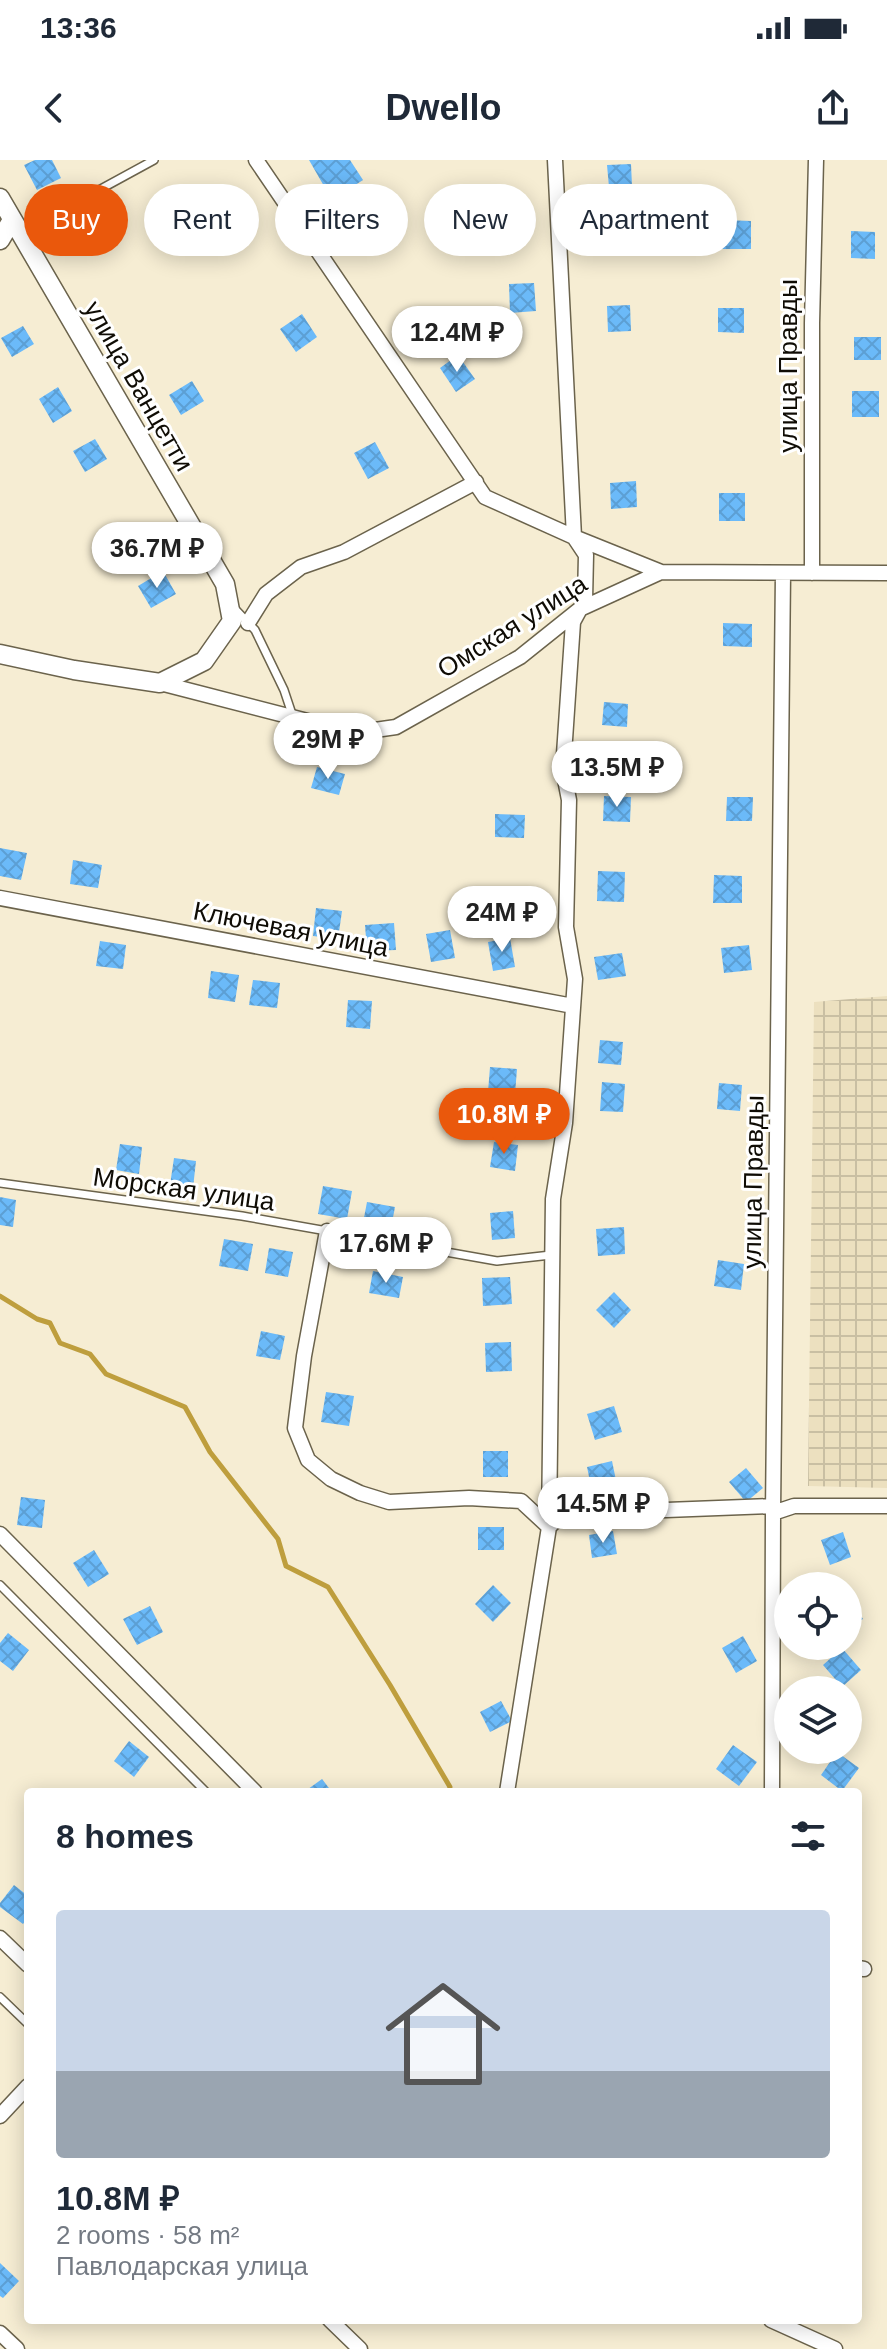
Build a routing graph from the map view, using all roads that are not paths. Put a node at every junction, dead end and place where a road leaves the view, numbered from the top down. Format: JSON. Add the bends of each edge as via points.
{"nodes":[{"id":1,"x":154,"y":160,"type":"edge"},
{"id":2,"x":256,"y":160,"type":"edge"},
{"id":3,"x":555,"y":160,"type":"edge"},
{"id":4,"x":816,"y":160,"type":"edge"},
{"id":5,"x":0,"y":198,"type":"edge"},
{"id":6,"x":16,"y":227,"type":"junction"},
{"id":7,"x":0,"y":240,"type":"edge"},
{"id":8,"x":476,"y":482,"type":"junction"},
{"id":9,"x":574,"y":537,"type":"junction"},
{"id":10,"x":661,"y":572,"type":"junction"},
{"id":11,"x":783,"y":573,"type":"junction"},
{"id":12,"x":812,"y":573,"type":"junction"},
{"id":13,"x":887,"y":573,"type":"edge"},
{"id":14,"x":228,"y":602,"type":"junction"},
{"id":15,"x":580,"y":609,"type":"junction"},
{"id":16,"x":248,"y":623,"type":"junction"},
{"id":17,"x":0,"y":654,"type":"edge"},
{"id":18,"x":160,"y":683,"type":"junction"},
{"id":19,"x":293,"y":717,"type":"junction"},
{"id":20,"x":0,"y":898,"type":"edge"},
{"id":21,"x":573,"y":1006,"type":"junction"},
{"id":22,"x":0,"y":1183,"type":"edge"},
{"id":23,"x":327,"y":1231,"type":"junction"},
{"id":24,"x":551,"y":1255,"type":"junction"},
{"id":25,"x":887,"y":1506,"type":"edge"},
{"id":26,"x":773,"y":1509,"type":"junction"},
{"id":27,"x":549,"y":1527,"type":"junction"},
{"id":28,"x":0,"y":1534,"type":"edge"},
{"id":29,"x":0,"y":1585,"type":"edge"},
{"id":30,"x":202,"y":1788,"type":"edge"},
{"id":31,"x":251,"y":1788,"type":"edge"},
{"id":32,"x":508,"y":1788,"type":"edge"},
{"id":33,"x":772,"y":1788,"type":"edge"},
{"id":34,"x":0,"y":1938,"type":"edge"},
{"id":35,"x":24,"y":1961,"type":"edge"},
{"id":36,"x":0,"y":1997,"type":"edge"},
{"id":37,"x":24,"y":2020,"type":"edge"},
{"id":38,"x":24,"y":2090,"type":"edge"},
{"id":39,"x":0,"y":2116,"type":"edge"},
{"id":40,"x":334,"y":2324,"type":"edge"},
{"id":41,"x":780,"y":2324,"type":"edge"},
{"id":42,"x":0,"y":2333,"type":"edge"},
{"id":43,"x":17,"y":2349,"type":"edge"},
{"id":44,"x":360,"y":2349,"type":"edge"},
{"id":45,"x":835,"y":2349,"type":"edge"}],
"edges":[{"from":1,"to":6,"type":"lane"},
{"from":2,"to":8,"type":"street"},
{"from":3,"to":9,"type":"street"},
{"from":4,"to":12,"type":"street","name":"улица Правды"},
{"from":5,"to":6,"type":"street","name":"улица Ванцетти"},
{"from":6,"to":7,"type":"street"},
{"from":6,"to":14,"type":"street","name":"улица Ванцетти","via":[[225,584]]},
{"from":8,"to":9,"type":"street","via":[[485,497]]},
{"from":8,"to":16,"type":"street","via":[[344,552],[301,567],[266,594]]},
{"from":9,"to":10,"type":"street"},
{"from":9,"to":15,"type":"street","via":[[586,555]]},
{"from":10,"to":11,"type":"street"},
{"from":10,"to":15,"type":"street","name":"Омская улица"},
{"from":11,"to":12,"type":"street"},
{"from":11,"to":26,"type":"street","name":"улица Правды"},
{"from":12,"to":13,"type":"street"},
{"from":14,"to":16,"type":"lane"},
{"from":14,"to":18,"type":"street","via":[[232,621],[204,661]]},
{"from":15,"to":19,"type":"street","name":"Омская улица","via":[[520,657],[396,727],[354,733]]},
{"from":15,"to":21,"type":"street","via":[[573,622],[563,769],[569,800],[566,927],[575,979]]},
{"from":16,"to":19,"type":"lane"},
{"from":17,"to":18,"type":"street","name":"Омская улица"},
{"from":18,"to":19,"type":"street","name":"Омская улица"},
{"from":20,"to":21,"type":"street","name":"Ключевая улица"},
{"from":21,"to":24,"type":"street"},
{"from":22,"to":23,"type":"lane","name":"Морская улица"},
{"from":23,"to":24,"type":"lane","name":"Морская улица","via":[[497,1261]]},
{"from":23,"to":27,"type":"street","via":[[295,1428],[308,1460],[331,1479],[389,1502],[521,1501]]},
{"from":24,"to":27,"type":"street"},
{"from":25,"to":26,"type":"street"},
{"from":26,"to":27,"type":"street","via":[[573,1513],[562,1514]]},
{"from":26,"to":33,"type":"street","name":"улица Правды"},
{"from":27,"to":32,"type":"street"},
{"from":28,"to":31,"type":"street"},
{"from":29,"to":30,"type":"lane"},
{"from":34,"to":35,"type":"street"},
{"from":36,"to":37,"type":"lane"},
{"from":38,"to":39,"type":"street"},
{"from":40,"to":44,"type":"street"},
{"from":41,"to":45,"type":"street"},
{"from":42,"to":43,"type":"street"}]}
